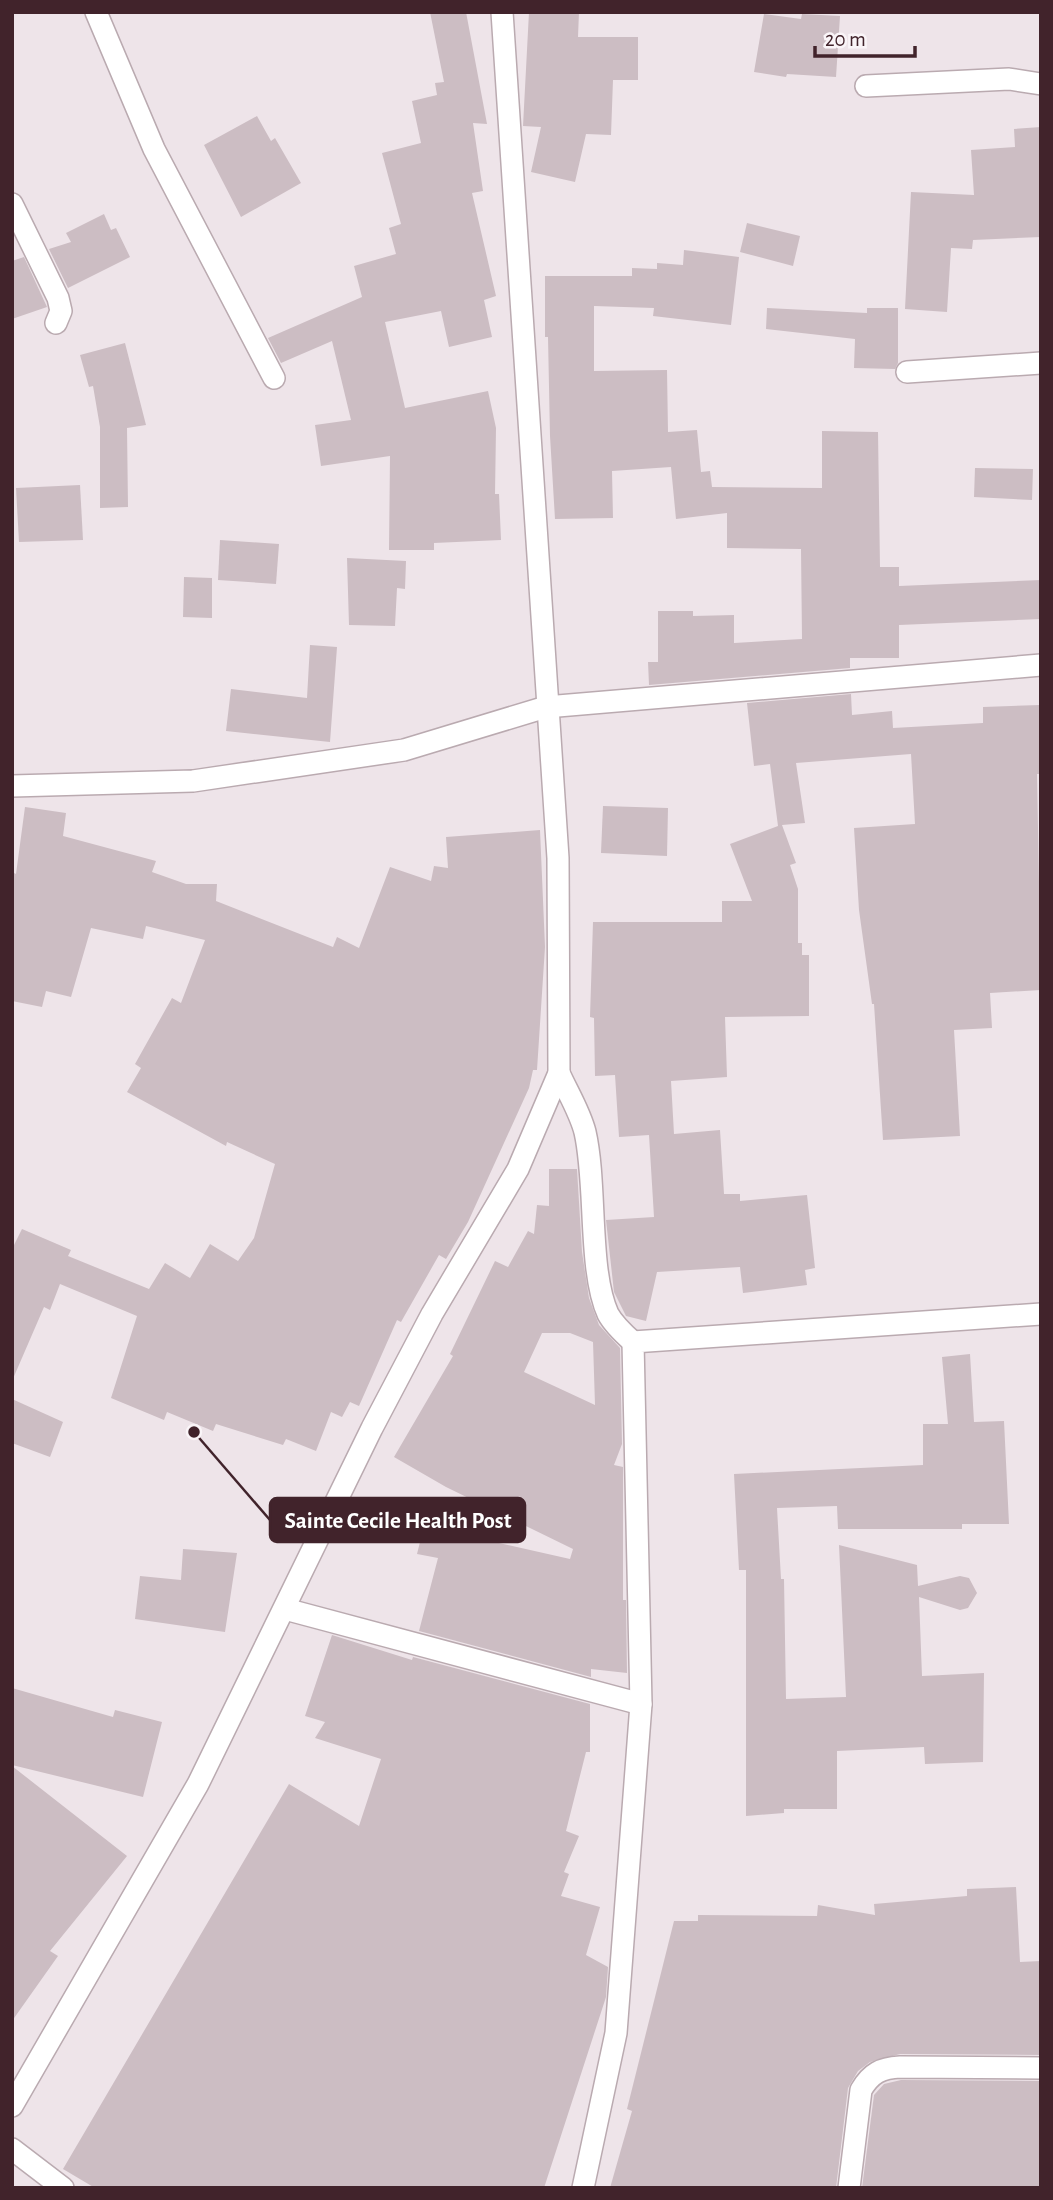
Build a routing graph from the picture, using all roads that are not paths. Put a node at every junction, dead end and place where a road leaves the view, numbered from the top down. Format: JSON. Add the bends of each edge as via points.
{"nodes":[{"id":1,"x":96,"y":12,"type":"edge"},
{"id":2,"x":502,"y":12,"type":"edge"},
{"id":3,"x":1041,"y":84,"type":"edge"},
{"id":4,"x":866,"y":86,"type":"dead end"},
{"id":5,"x":12,"y":204,"type":"edge"},
{"id":6,"x":56,"y":323,"type":"dead end"},
{"id":7,"x":1041,"y":363,"type":"edge"},
{"id":8,"x":907,"y":372,"type":"dead end"},
{"id":9,"x":274,"y":379,"type":"dead end"},
{"id":10,"x":1041,"y":665,"type":"edge"},
{"id":11,"x":546,"y":707,"type":"junction"},
{"id":12,"x":12,"y":786,"type":"edge"},
{"id":13,"x":559,"y":1073,"type":"junction"},
{"id":14,"x":1041,"y":1314,"type":"edge"},
{"id":15,"x":633,"y":1342,"type":"junction"},
{"id":16,"x":285,"y":1609,"type":"junction"},
{"id":17,"x":641,"y":1704,"type":"junction"},
{"id":18,"x":1041,"y":2068,"type":"edge"},
{"id":19,"x":12,"y":2106,"type":"edge"},
{"id":20,"x":12,"y":2149,"type":"edge"},
{"id":21,"x":63,"y":2188,"type":"edge"},
{"id":22,"x":583,"y":2188,"type":"edge"},
{"id":23,"x":849,"y":2188,"type":"edge"}],
"edges":[{"from":1,"to":9,"type":"street","via":[[154,149]]},
{"from":2,"to":11,"type":"street"},
{"from":3,"to":4,"type":"street","via":[[1009,79]]},
{"from":5,"to":6,"type":"street","via":[[58,298],[61,311]]},
{"from":7,"to":8,"type":"street"},
{"from":10,"to":11,"type":"street"},
{"from":11,"to":12,"type":"street","via":[[404,750],[193,781]]},
{"from":11,"to":13,"type":"street","via":[[558,858]]},
{"from":13,"to":15,"type":"street","via":[[584,1129],[604,1303],[609,1316]]},
{"from":13,"to":16,"type":"street","via":[[518,1169],[432,1314]]},
{"from":14,"to":15,"type":"street"},
{"from":15,"to":17,"type":"street"},
{"from":16,"to":17,"type":"street"},
{"from":16,"to":19,"type":"street","via":[[198,1784]]},
{"from":17,"to":22,"type":"street","via":[[616,2033]]},
{"from":18,"to":23,"type":"street","via":[[900,2067],[884,2068],[869,2076],[860,2090]]},
{"from":20,"to":21,"type":"street"}]}
